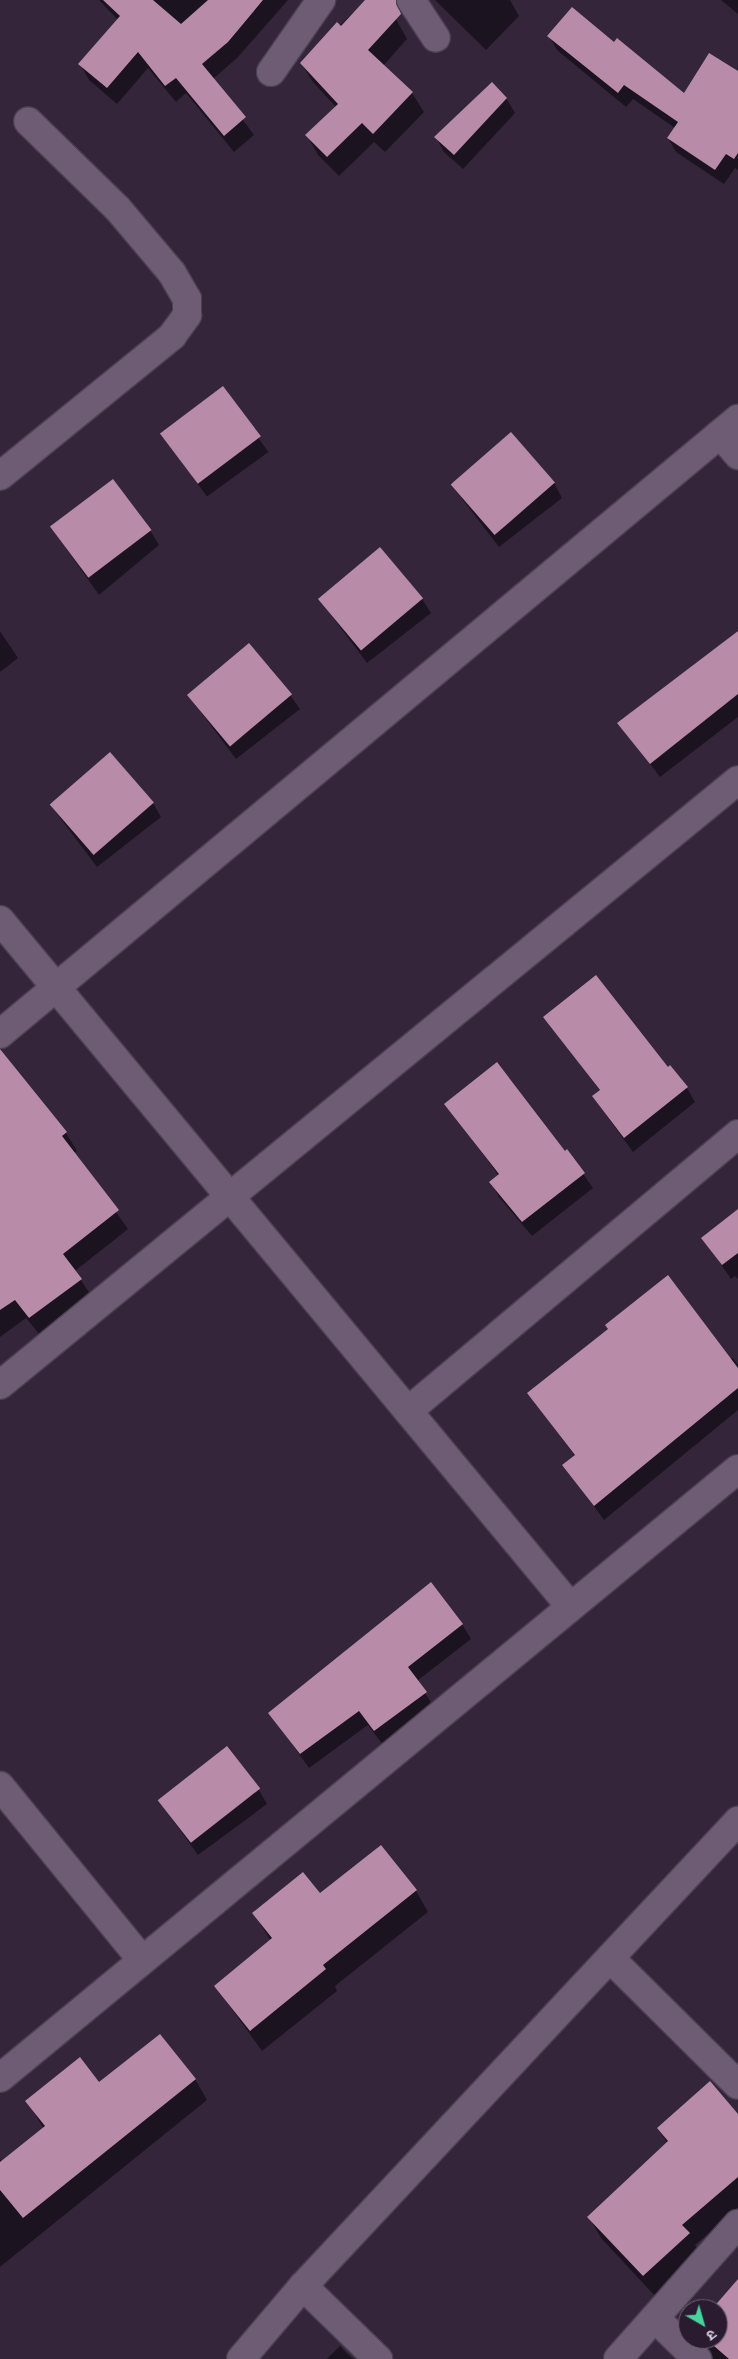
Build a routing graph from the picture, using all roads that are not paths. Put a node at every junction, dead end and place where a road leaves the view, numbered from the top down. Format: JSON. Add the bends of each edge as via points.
{"nodes":[{"id":1,"x":321,"y":0,"type":"edge"},
{"id":2,"x":411,"y":0,"type":"edge"},
{"id":3,"x":436,"y":38,"type":"dead end"},
{"id":4,"x":271,"y":72,"type":"dead end"},
{"id":5,"x":28,"y":121,"type":"dead end"},
{"id":6,"x":729,"y":426,"type":"edge"},
{"id":7,"x":738,"y":455,"type":"edge"},
{"id":8,"x":0,"y":476,"type":"edge"},
{"id":9,"x":738,"y":780,"type":"edge"},
{"id":10,"x":0,"y":920,"type":"edge"},
{"id":11,"x":56,"y":988,"type":"junction"},
{"id":12,"x":0,"y":1034,"type":"edge"},
{"id":13,"x":738,"y":1134,"type":"edge"},
{"id":14,"x":228,"y":1195,"type":"junction"},
{"id":15,"x":0,"y":1384,"type":"edge"},
{"id":16,"x":408,"y":1411,"type":"junction"},
{"id":17,"x":738,"y":1469,"type":"edge"},
{"id":18,"x":570,"y":1606,"type":"junction"},
{"id":19,"x":0,"y":1786,"type":"edge"},
{"id":20,"x":738,"y":1821,"type":"edge"},
{"id":21,"x":610,"y":1958,"type":"junction"},
{"id":22,"x":142,"y":1960,"type":"junction"},
{"id":23,"x":0,"y":2078,"type":"edge"},
{"id":24,"x":738,"y":2085,"type":"edge"},
{"id":25,"x":738,"y":2224,"type":"edge"},
{"id":26,"x":303,"y":2286,"type":"junction"},
{"id":27,"x":655,"y":2318,"type":"junction"},
{"id":28,"x":242,"y":2359,"type":"edge"},
{"id":29,"x":378,"y":2359,"type":"edge"},
{"id":30,"x":618,"y":2359,"type":"edge"},
{"id":31,"x":697,"y":2359,"type":"edge"}],
"edges":[{"from":1,"to":4,"type":"street"},
{"from":2,"to":3,"type":"street"},
{"from":5,"to":8,"type":"street","via":[[117,208],[172,273],[187,299],[187,315],[172,336]]},
{"from":6,"to":7,"type":"street"},
{"from":6,"to":11,"type":"street"},
{"from":9,"to":14,"type":"street"},
{"from":10,"to":11,"type":"street"},
{"from":11,"to":12,"type":"street"},
{"from":11,"to":14,"type":"street"},
{"from":13,"to":16,"type":"street"},
{"from":14,"to":15,"type":"street"},
{"from":14,"to":16,"type":"street"},
{"from":16,"to":18,"type":"street"},
{"from":17,"to":18,"type":"street"},
{"from":18,"to":22,"type":"street"},
{"from":19,"to":22,"type":"street"},
{"from":20,"to":21,"type":"street"},
{"from":21,"to":24,"type":"street"},
{"from":21,"to":26,"type":"street"},
{"from":22,"to":23,"type":"street"},
{"from":25,"to":27,"type":"street"},
{"from":26,"to":28,"type":"street"},
{"from":26,"to":29,"type":"street"},
{"from":27,"to":30,"type":"street"},
{"from":27,"to":31,"type":"street"}]}
